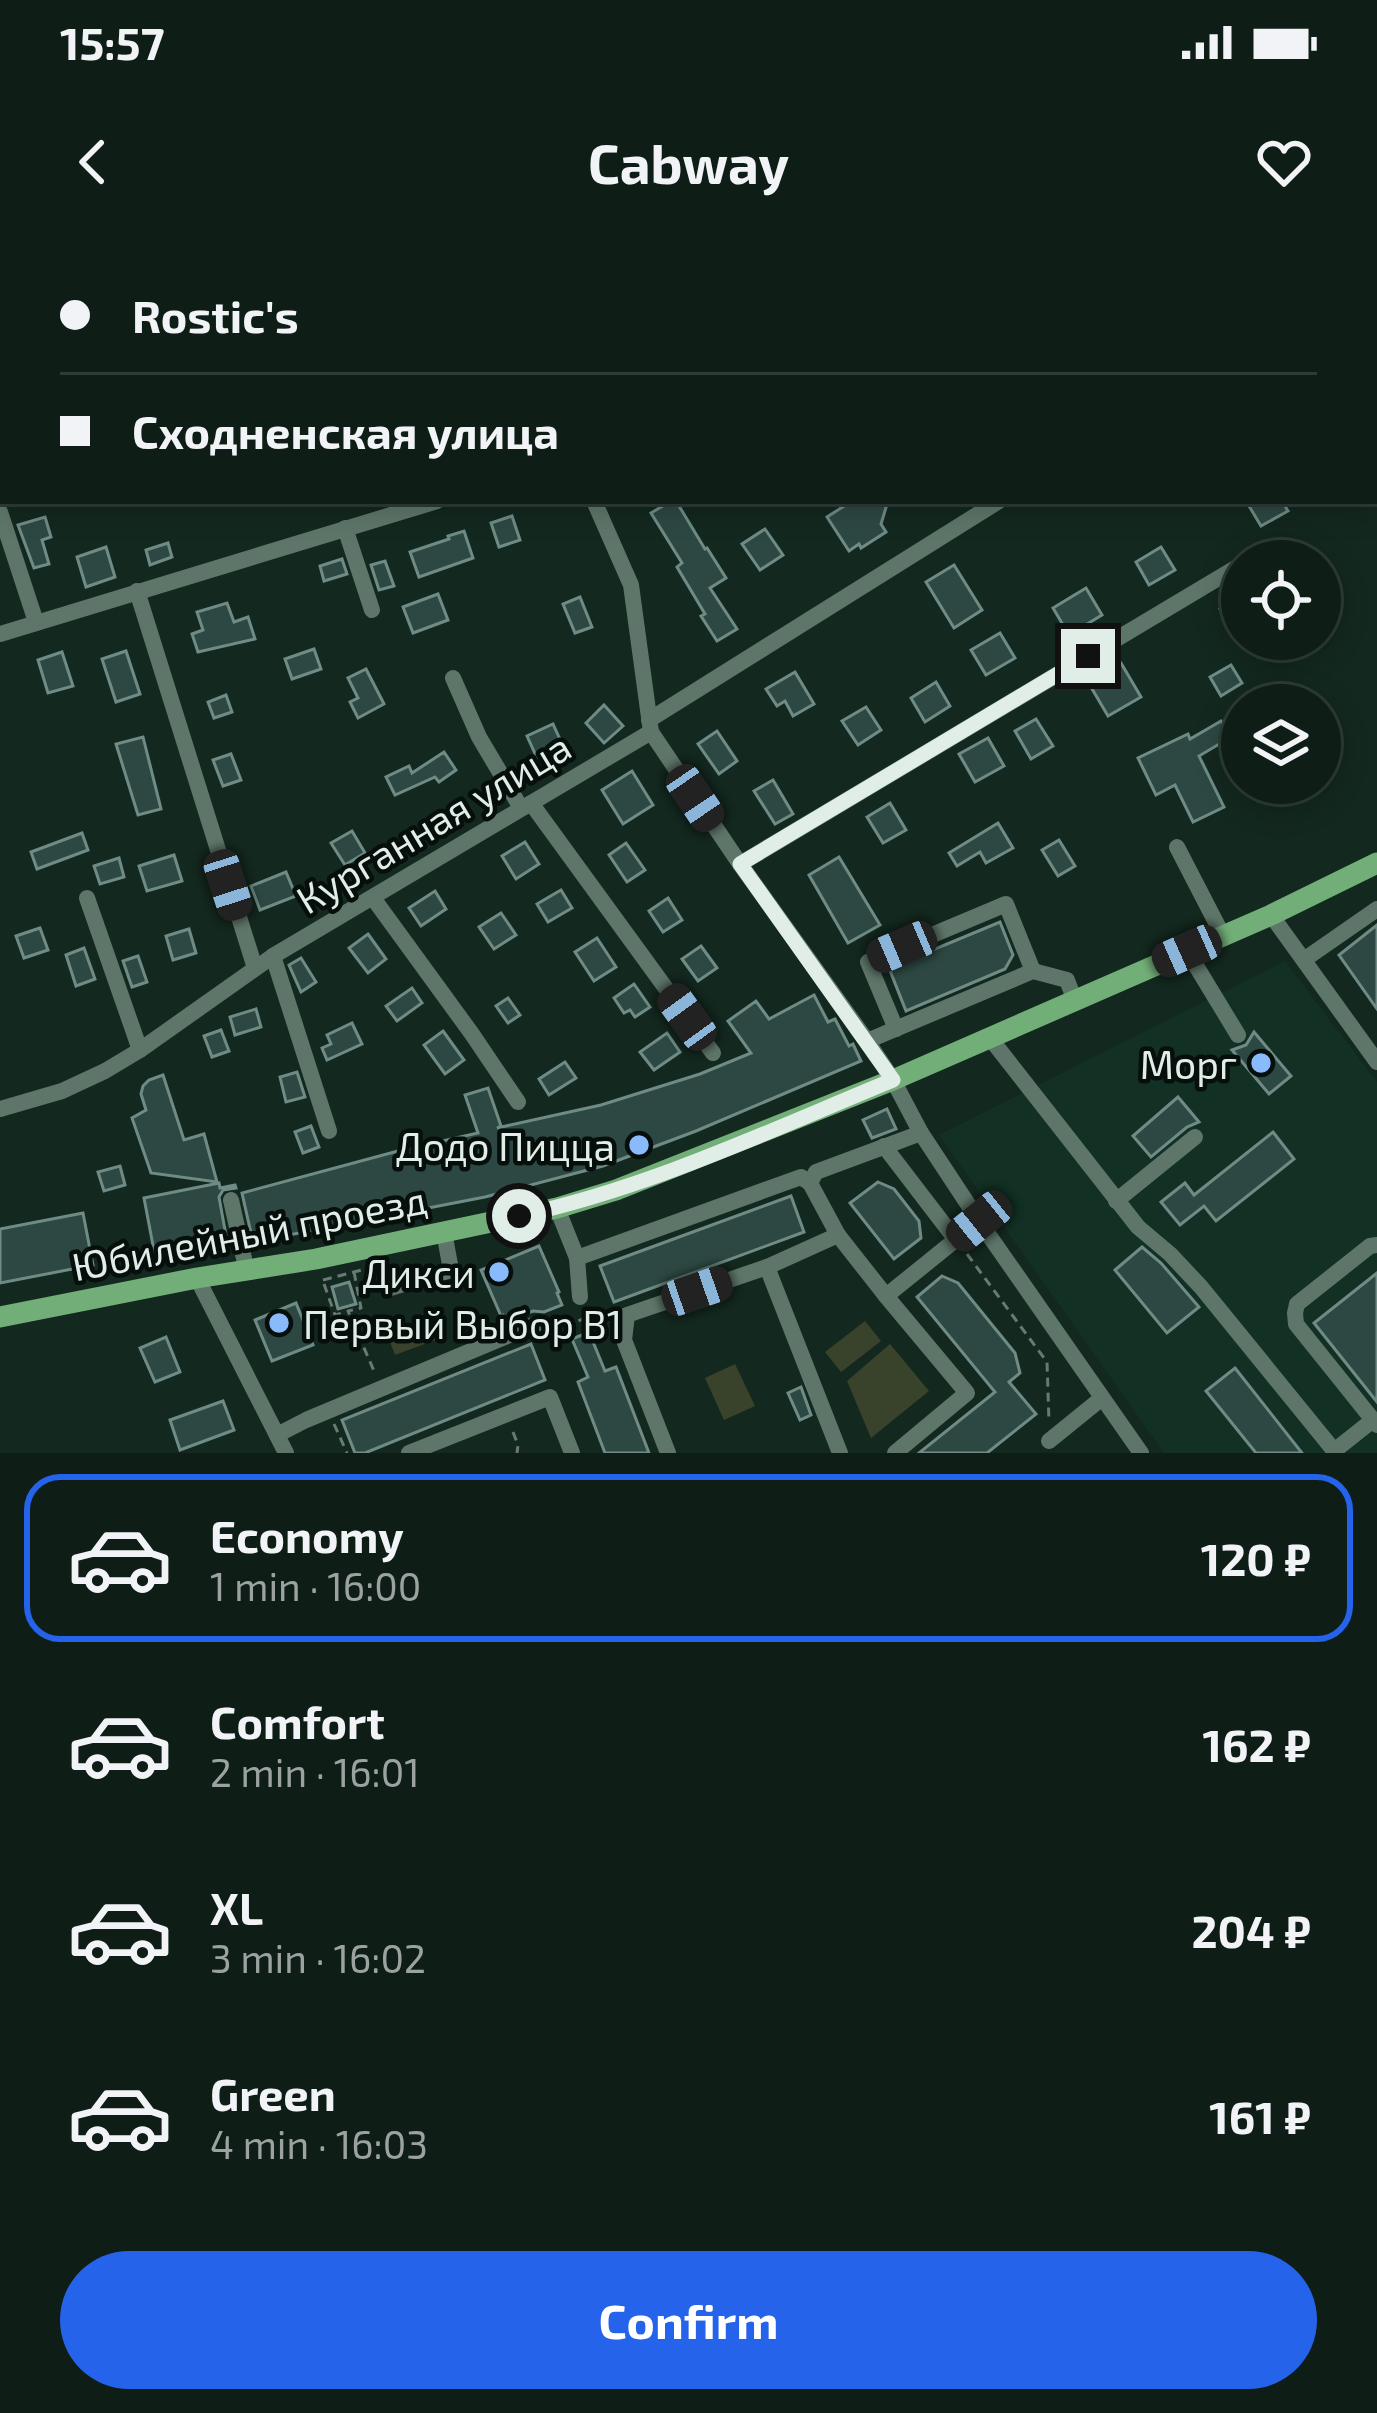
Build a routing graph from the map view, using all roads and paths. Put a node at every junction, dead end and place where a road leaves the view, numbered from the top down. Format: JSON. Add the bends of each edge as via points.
{"nodes":[{"id":1,"x":427,"y":504,"type":"edge"},
{"id":2,"x":594,"y":504,"type":"edge"},
{"id":3,"x":994,"y":504,"type":"edge"},
{"id":4,"x":0,"y":512,"type":"edge"},
{"id":5,"x":345,"y":528,"type":"junction"},
{"id":6,"x":1221,"y":576,"type":"edge"},
{"id":7,"x":136,"y":591,"type":"junction"},
{"id":8,"x":372,"y":610,"type":"dead end"},
{"id":9,"x":36,"y":622,"type":"junction"},
{"id":10,"x":0,"y":634,"type":"edge"},
{"id":11,"x":453,"y":678,"type":"dead end"},
{"id":12,"x":650,"y":726,"type":"junction"},
{"id":13,"x":526,"y":806,"type":"junction"},
{"id":14,"x":1178,"y":847,"type":"dead end"},
{"id":15,"x":740,"y":864,"type":"junction"},
{"id":16,"x":1376,"y":865,"type":"edge"},
{"id":17,"x":87,"y":898,"type":"dead end"},
{"id":18,"x":374,"y":898,"type":"junction"},
{"id":19,"x":1377,"y":909,"type":"edge"},
{"id":20,"x":1271,"y":915,"type":"junction"},
{"id":21,"x":1223,"y":937,"type":"junction"},
{"id":22,"x":1187,"y":951,"type":"junction"},
{"id":23,"x":273,"y":956,"type":"junction"},
{"id":24,"x":1305,"y":959,"type":"junction"},
{"id":25,"x":255,"y":968,"type":"junction"},
{"id":26,"x":1033,"y":971,"type":"junction"},
{"id":27,"x":1075,"y":1001,"type":"junction"},
{"id":28,"x":896,"y":1029,"type":"junction"},
{"id":29,"x":1238,"y":1035,"type":"dead end"},
{"id":30,"x":990,"y":1038,"type":"junction"},
{"id":31,"x":867,"y":1041,"type":"junction"},
{"id":32,"x":140,"y":1050,"type":"junction"},
{"id":33,"x":712,"y":1052,"type":"dead end"},
{"id":34,"x":1377,"y":1062,"type":"edge"},
{"id":35,"x":893,"y":1080,"type":"junction"},
{"id":36,"x":518,"y":1102,"type":"dead end"},
{"id":37,"x":0,"y":1109,"type":"edge"},
{"id":38,"x":329,"y":1131,"type":"dead end"},
{"id":39,"x":921,"y":1132,"type":"junction"},
{"id":40,"x":1195,"y":1137,"type":"dead end"},
{"id":41,"x":884,"y":1146,"type":"junction"},
{"id":42,"x":810,"y":1183,"type":"junction"},
{"id":43,"x":231,"y":1200,"type":"dead end"},
{"id":44,"x":1116,"y":1201,"type":"junction"},
{"id":45,"x":557,"y":1208,"type":"junction"},
{"id":46,"x":979,"y":1221,"type":"junction"},
{"id":47,"x":444,"y":1232,"type":"junction"},
{"id":48,"x":838,"y":1235,"type":"junction"},
{"id":49,"x":956,"y":1240,"type":"junction"},
{"id":50,"x":1377,"y":1245,"type":"edge"},
{"id":51,"x":577,"y":1258,"type":"junction"},
{"id":52,"x":767,"y":1267,"type":"junction"},
{"id":53,"x":247,"y":1272,"type":"junction"},
{"id":54,"x":353,"y":1272,"type":"dead end"},
{"id":55,"x":320,"y":1274,"type":"dead end"},
{"id":56,"x":196,"y":1278,"type":"junction"},
{"id":57,"x":390,"y":1288,"type":"dead end"},
{"id":58,"x":886,"y":1296,"type":"junction"},
{"id":59,"x":580,"y":1298,"type":"joint"},
{"id":60,"x":348,"y":1311,"type":"junction"},
{"id":61,"x":0,"y":1317,"type":"edge"},
{"id":62,"x":538,"y":1323,"type":"joint"},
{"id":63,"x":382,"y":1389,"type":"junction"},
{"id":64,"x":1102,"y":1398,"type":"junction"},
{"id":65,"x":329,"y":1411,"type":"junction"},
{"id":66,"x":506,"y":1414,"type":"junction"},
{"id":67,"x":1375,"y":1422,"type":"edge"},
{"id":68,"x":277,"y":1435,"type":"junction"},
{"id":69,"x":1049,"y":1441,"type":"joint"},
{"id":70,"x":1335,"y":1452,"type":"edge"},
{"id":71,"x":286,"y":1453,"type":"edge"},
{"id":72,"x":347,"y":1453,"type":"edge"},
{"id":73,"x":409,"y":1453,"type":"edge"},
{"id":74,"x":517,"y":1453,"type":"edge"},
{"id":75,"x":572,"y":1453,"type":"edge"},
{"id":76,"x":668,"y":1453,"type":"edge"},
{"id":77,"x":840,"y":1453,"type":"edge"},
{"id":78,"x":896,"y":1453,"type":"edge"},
{"id":79,"x":1141,"y":1453,"type":"edge"}],
"edges":[{"from":1,"to":5,"type":"street"},
{"from":2,"to":12,"type":"street","via":[[632,585]]},
{"from":3,"to":12,"type":"street","name":"Курганная улица"},
{"from":4,"to":9,"type":"street"},
{"from":5,"to":7,"type":"street"},
{"from":5,"to":8,"type":"street"},
{"from":6,"to":15,"type":"street"},
{"from":7,"to":9,"type":"street"},
{"from":7,"to":25,"type":"street"},
{"from":9,"to":10,"type":"street"},
{"from":11,"to":13,"type":"street","via":[[479,737]]},
{"from":12,"to":13,"type":"street","name":"Курганная улица"},
{"from":12,"to":15,"type":"street"},
{"from":13,"to":18,"type":"street","name":"Курганная улица"},
{"from":13,"to":33,"type":"street"},
{"from":14,"to":21,"type":"street"},
{"from":15,"to":31,"type":"street"},
{"from":16,"to":20,"type":"main road","name":"Юбилейный проезд"},
{"from":17,"to":32,"type":"street"},
{"from":18,"to":23,"type":"street","name":"Курганная улица"},
{"from":18,"to":36,"type":"street"},
{"from":19,"to":24,"type":"street"},
{"from":20,"to":21,"type":"main road","name":"Юбилейный проезд"},
{"from":20,"to":24,"type":"street"},
{"from":21,"to":22,"type":"main road","name":"Юбилейный проезд"},
{"from":22,"to":27,"type":"main road","name":"Юбилейный проезд"},
{"from":22,"to":29,"type":"street"},
{"from":23,"to":25,"type":"street","name":"Курганная улица"},
{"from":23,"to":38,"type":"street"},
{"from":24,"to":34,"type":"street"},
{"from":25,"to":32,"type":"street","name":"Курганная улица"},
{"from":26,"to":27,"type":"street","via":[[1066,980]]},
{"from":26,"to":28,"type":"street"},
{"from":26,"to":28,"type":"street","via":[[1006,904],[868,962]]},
{"from":27,"to":30,"type":"main road","name":"Юбилейный проезд"},
{"from":28,"to":31,"type":"street"},
{"from":30,"to":35,"type":"main road","name":"Юбилейный проезд"},
{"from":30,"to":44,"type":"street"},
{"from":31,"to":35,"type":"street"},
{"from":32,"to":37,"type":"street","name":"Курганная улица","via":[[62,1091]]},
{"from":35,"to":39,"type":"street"},
{"from":35,"to":45,"type":"main road","name":"Юбилейный проезд","via":[[650,1179]]},
{"from":39,"to":41,"type":"street"},
{"from":39,"to":46,"type":"street"},
{"from":40,"to":44,"type":"street"},
{"from":41,"to":42,"type":"street","via":[[816,1172]]},
{"from":41,"to":49,"type":"street"},
{"from":42,"to":48,"type":"street"},
{"from":42,"to":51,"type":"street","via":[[801,1177]]},
{"from":43,"to":53,"type":"street"},
{"from":44,"to":70,"type":"street","via":[[1202,1287]]},
{"from":45,"to":47,"type":"main road","name":"Юбилейный проезд"},
{"from":45,"to":51,"type":"street"},
{"from":46,"to":49,"type":"street"},
{"from":46,"to":64,"type":"street"},
{"from":47,"to":53,"type":"main road","name":"Юбилейный проезд"},
{"from":47,"to":57,"type":"street","via":[[451,1270]]},
{"from":48,"to":52,"type":"street"},
{"from":48,"to":58,"type":"street"},
{"from":49,"to":58,"type":"street"},
{"from":49,"to":69,"type":"path","via":[[1047,1361]]},
{"from":50,"to":67,"type":"street","via":[[1294,1312]]},
{"from":51,"to":59,"type":"street"},
{"from":52,"to":76,"type":"street","via":[[627,1315],[624,1340]]},
{"from":52,"to":77,"type":"street"},
{"from":53,"to":56,"type":"main road","name":"Юбилейный проезд"},
{"from":54,"to":60,"type":"path","via":[[361,1307]]},
{"from":55,"to":60,"type":"path","via":[[335,1315]]},
{"from":56,"to":61,"type":"main road","name":"Юбилейный проезд"},
{"from":56,"to":68,"type":"street"},
{"from":58,"to":78,"type":"street","via":[[967,1393]]},
{"from":59,"to":62,"type":"path","via":[[590,1316],[555,1331]]},
{"from":60,"to":63,"type":"path"},
{"from":62,"to":63,"type":"street"},
{"from":63,"to":65,"type":"street"},
{"from":64,"to":69,"type":"street"},
{"from":64,"to":79,"type":"street"},
{"from":65,"to":68,"type":"street"},
{"from":65,"to":72,"type":"path"},
{"from":66,"to":73,"type":"street"},
{"from":66,"to":74,"type":"path"},
{"from":66,"to":75,"type":"street","via":[[550,1397]]},
{"from":67,"to":70,"type":"street"},
{"from":68,"to":71,"type":"street"}]}
